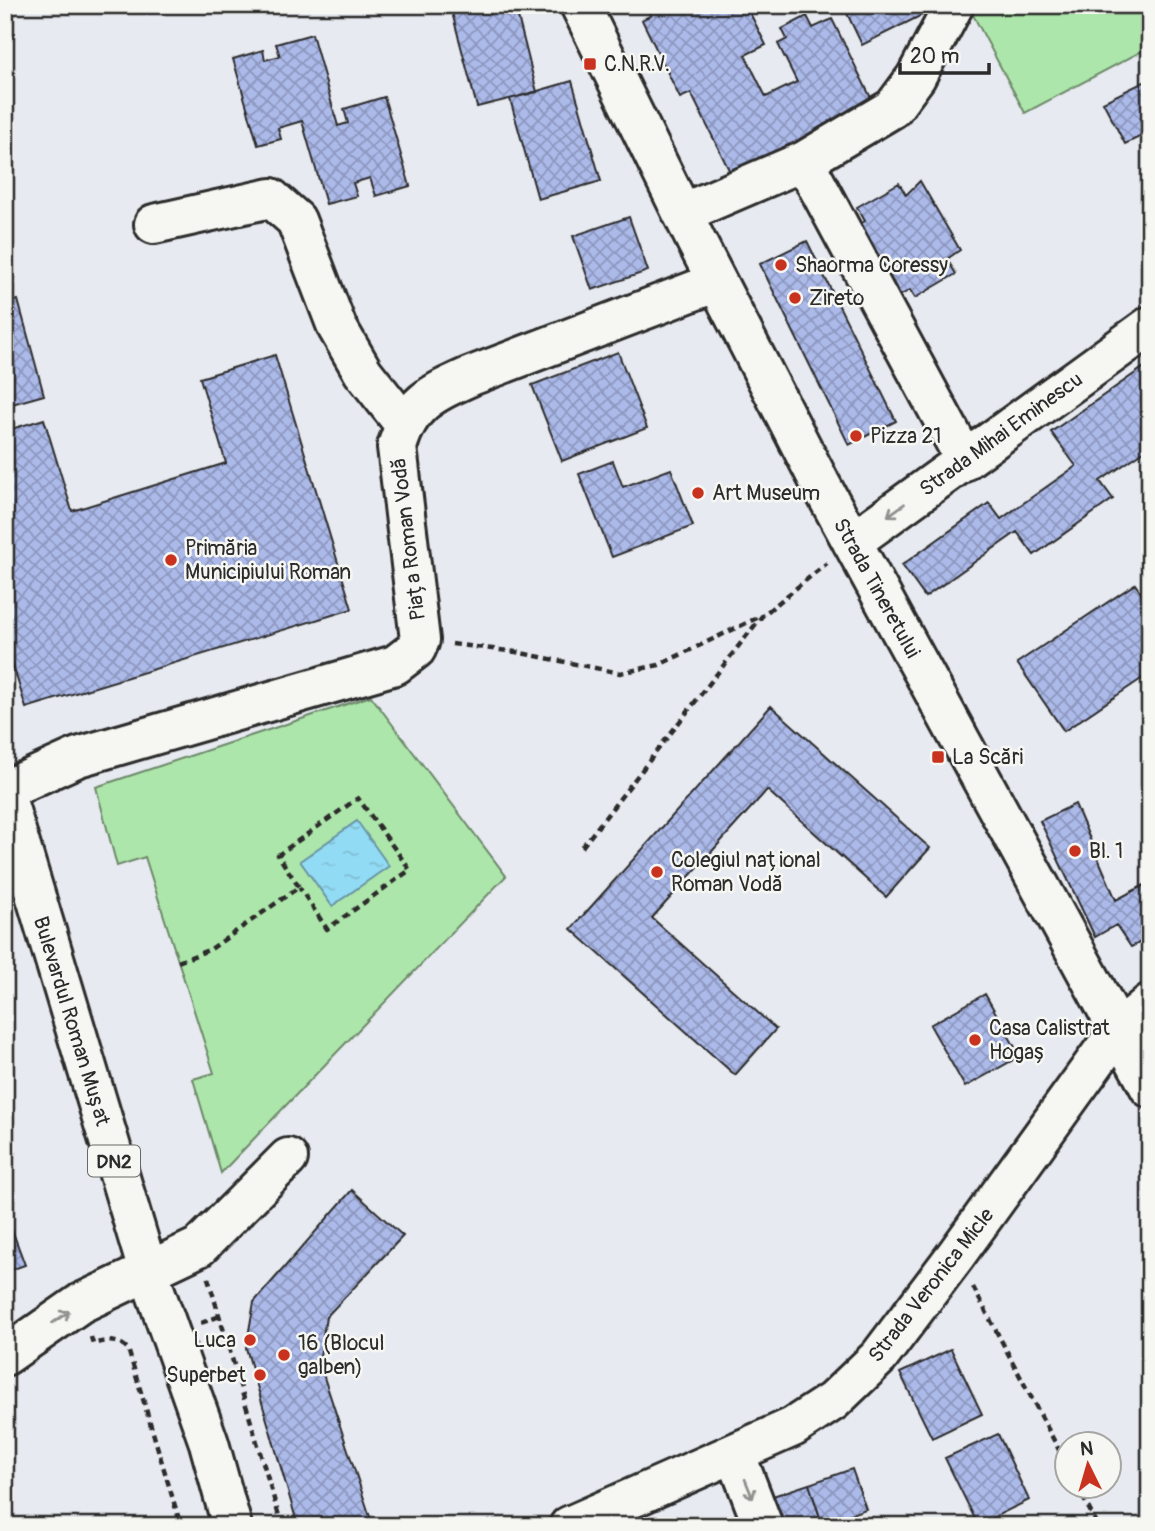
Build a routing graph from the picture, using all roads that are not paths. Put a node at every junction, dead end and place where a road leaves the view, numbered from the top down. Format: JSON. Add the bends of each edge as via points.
{"nodes":[{"id":1,"x":580,"y":5,"type":"edge"},
{"id":2,"x":954,"y":5,"type":"edge"},
{"id":3,"x":804,"y":161,"type":"junction"},
{"id":4,"x":682,"y":213,"type":"junction"},
{"id":5,"x":154,"y":224,"type":"dead end"},
{"id":6,"x":717,"y":282,"type":"junction"},
{"id":7,"x":1150,"y":326,"type":"edge"},
{"id":8,"x":404,"y":424,"type":"junction"},
{"id":9,"x":965,"y":460,"type":"junction"},
{"id":10,"x":852,"y":542,"type":"junction"},
{"id":11,"x":5,"y":792,"type":"edge"},
{"id":12,"x":1150,"y":1003,"type":"edge"},
{"id":13,"x":1119,"y":1029,"type":"junction"},
{"id":14,"x":1150,"y":1088,"type":"edge"},
{"id":15,"x":288,"y":1158,"type":"dead end"},
{"id":16,"x":148,"y":1271,"type":"junction"},
{"id":17,"x":5,"y":1356,"type":"edge"},
{"id":18,"x":735,"y":1453,"type":"junction"},
{"id":19,"x":232,"y":1526,"type":"edge"},
{"id":20,"x":569,"y":1526,"type":"edge"},
{"id":21,"x":763,"y":1526,"type":"edge"}],
"edges":[{"from":1,"to":4,"type":"street","name":"Strada Tineretului"},
{"from":2,"to":3,"type":"street","via":[[916,77],[893,108]]},
{"from":3,"to":4,"type":"street"},
{"from":3,"to":9,"type":"street"},
{"from":4,"to":6,"type":"street","name":"Strada Tineretului"},
{"from":5,"to":8,"type":"street","via":[[271,198],[284,207],[296,220],[337,327],[363,372]]},
{"from":6,"to":8,"type":"street","via":[[437,391],[416,407]]},
{"from":6,"to":10,"type":"street","name":"Strada Tineretului"},
{"from":7,"to":9,"type":"street","name":"Strada Mihai Eminescu"},
{"from":8,"to":11,"type":"street","name":"Piața Roman Vodă","via":[[397,467],[420,640],[416,649],[395,665],[78,757]]},
{"from":9,"to":10,"type":"street","name":"Strada Mihai Eminescu","one_way":true},
{"from":10,"to":13,"type":"street","name":"Strada Tineretului"},
{"from":11,"to":16,"type":"street","name":"Bulevardul Roman Mușat","number":"DN2"},
{"from":12,"to":13,"type":"street","name":"Strada Veronica Micle"},
{"from":13,"to":14,"type":"street","name":"Strada Tineretului"},
{"from":13,"to":18,"type":"street","name":"Strada Veronica Micle","via":[[878,1357],[833,1401],[793,1427]]},
{"from":15,"to":16,"type":"street","via":[[198,1247]]},
{"from":17,"to":16,"type":"street","one_way":true,"via":[[81,1303]]},
{"from":16,"to":19,"type":"street","name":"Bulevardul Roman Mușat","number":"DN2","via":[[209,1443]]},
{"from":18,"to":20,"type":"street","name":"Strada Veronica Micle"},
{"from":18,"to":21,"type":"street","one_way":true}]}
